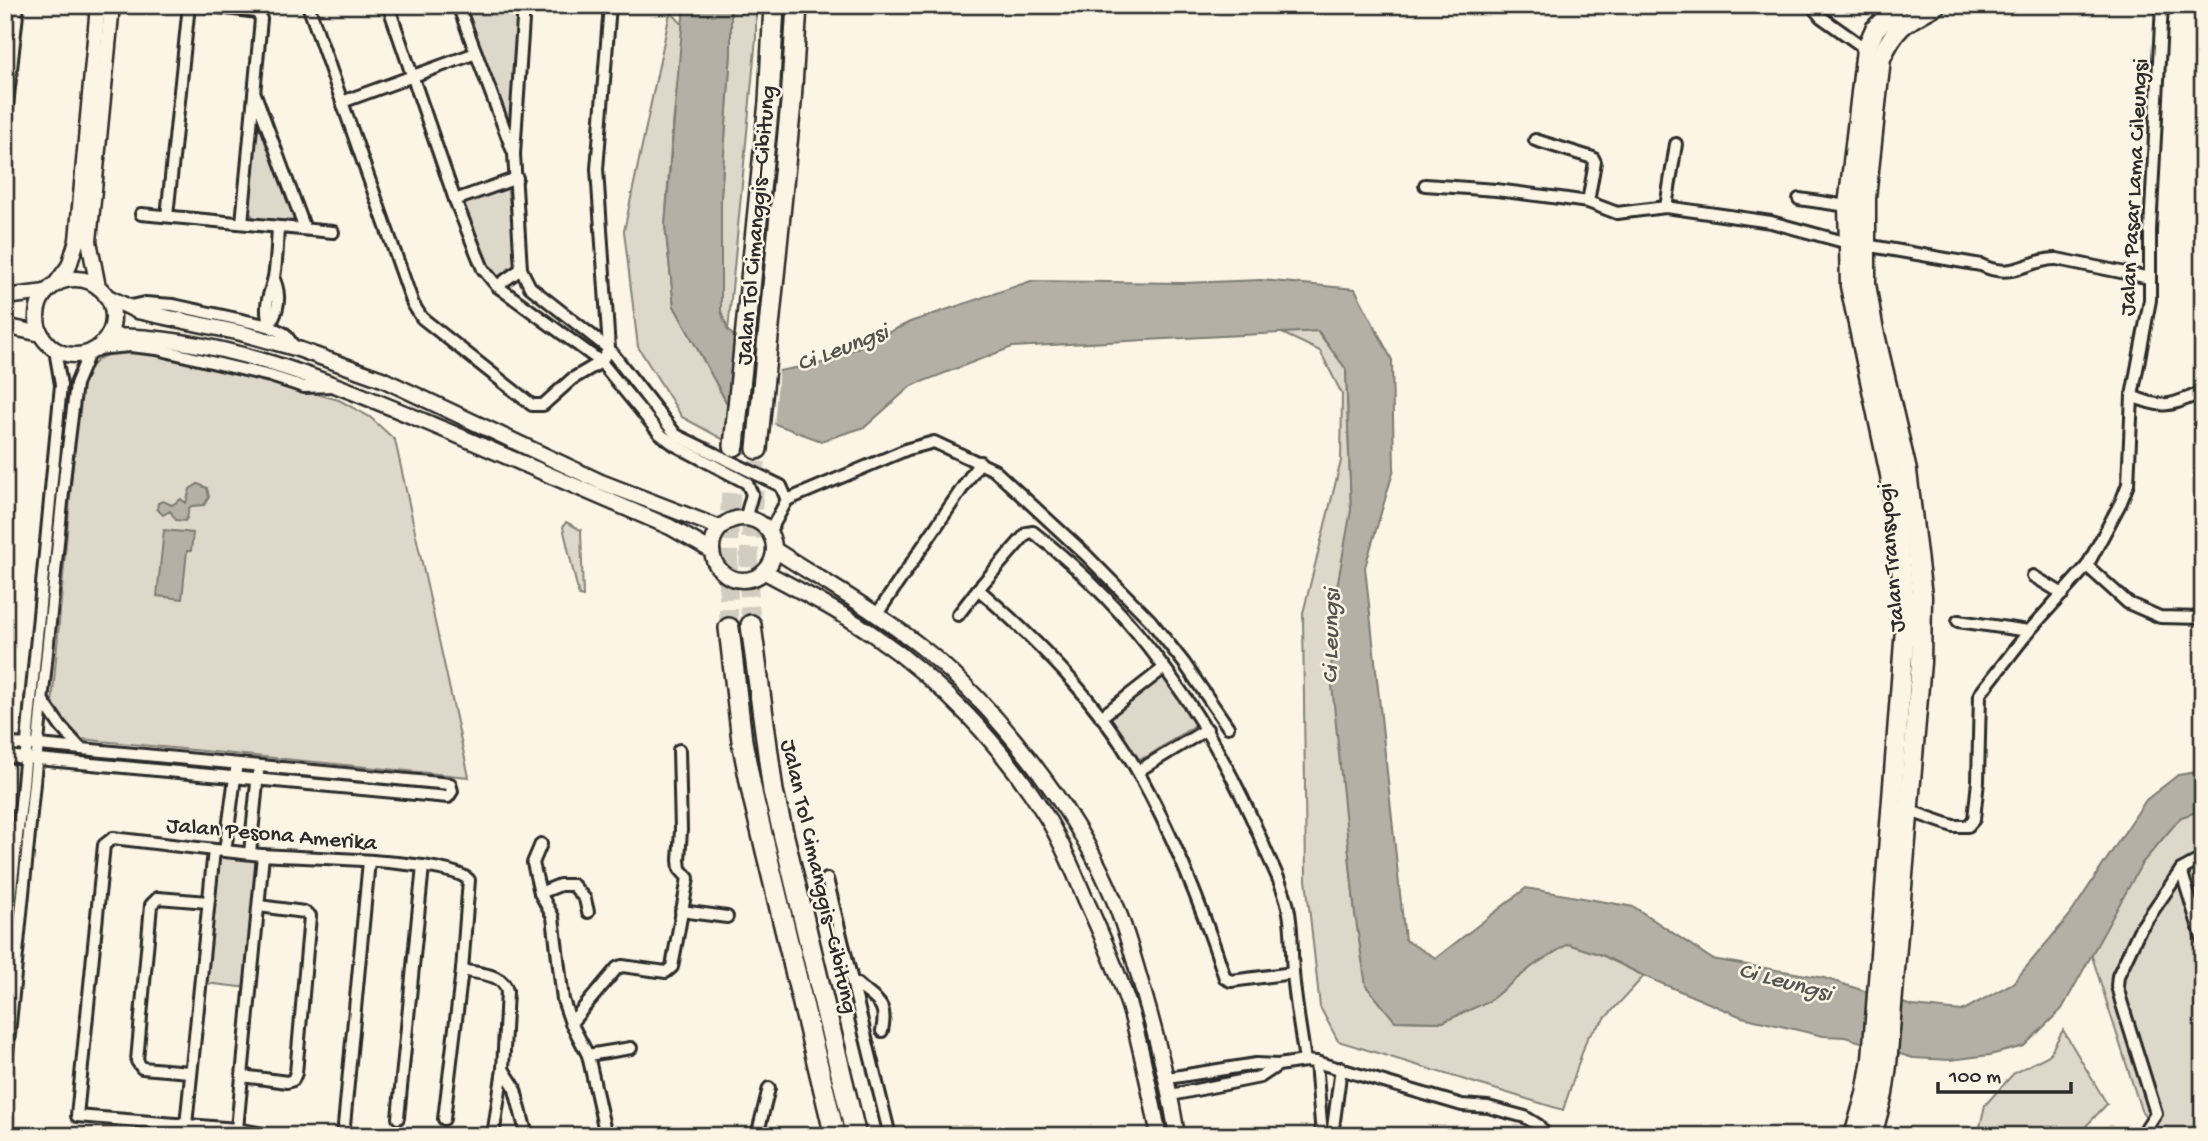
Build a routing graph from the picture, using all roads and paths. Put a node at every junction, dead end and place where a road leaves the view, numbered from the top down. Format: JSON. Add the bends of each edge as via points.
{"nodes":[{"id":1,"x":19,"y":5,"type":"edge"},
{"id":2,"x":98,"y":5,"type":"edge"},
{"id":3,"x":112,"y":5,"type":"edge"},
{"id":4,"x":189,"y":5,"type":"edge"},
{"id":5,"x":203,"y":5,"type":"edge"},
{"id":6,"x":308,"y":5,"type":"edge"},
{"id":7,"x":388,"y":5,"type":"edge"},
{"id":8,"x":458,"y":5,"type":"edge"},
{"id":9,"x":524,"y":5,"type":"edge"},
{"id":10,"x":610,"y":5,"type":"edge"},
{"id":11,"x":774,"y":5,"type":"edge"},
{"id":12,"x":797,"y":5,"type":"edge"},
{"id":13,"x":1811,"y":5,"type":"edge"},
{"id":14,"x":1899,"y":5,"type":"edge"},
{"id":15,"x":1936,"y":5,"type":"edge"},
{"id":16,"x":2162,"y":5,"type":"edge"},
{"id":17,"x":1866,"y":49,"type":"junction"},
{"id":18,"x":475,"y":53,"type":"junction"},
{"id":19,"x":413,"y":77,"type":"junction"},
{"id":20,"x":254,"y":91,"type":"junction"},
{"id":21,"x":342,"y":103,"type":"junction"},
{"id":22,"x":5,"y":124,"type":"edge"},
{"id":23,"x":1535,"y":140,"type":"dead end"},
{"id":24,"x":1676,"y":144,"type":"dead end"},
{"id":25,"x":514,"y":154,"type":"junction"},
{"id":26,"x":517,"y":178,"type":"junction"},
{"id":27,"x":1425,"y":185,"type":"dead end"},
{"id":28,"x":1799,"y":199,"type":"dead end"},
{"id":29,"x":455,"y":200,"type":"junction"},
{"id":30,"x":1588,"y":202,"type":"junction"},
{"id":31,"x":1848,"y":206,"type":"junction"},
{"id":32,"x":1666,"y":207,"type":"junction"},
{"id":33,"x":141,"y":214,"type":"dead end"},
{"id":34,"x":167,"y":216,"type":"junction"},
{"id":35,"x":242,"y":223,"type":"junction"},
{"id":36,"x":278,"y":227,"type":"junction"},
{"id":37,"x":305,"y":229,"type":"junction"},
{"id":38,"x":333,"y":232,"type":"dead end"},
{"id":39,"x":1856,"y":244,"type":"junction"},
{"id":40,"x":521,"y":269,"type":"junction"},
{"id":41,"x":2150,"y":278,"type":"junction"},
{"id":42,"x":497,"y":286,"type":"junction"},
{"id":43,"x":51,"y":288,"type":"junction"},
{"id":44,"x":102,"y":292,"type":"junction"},
{"id":45,"x":7,"y":296,"type":"edge"},
{"id":46,"x":127,"y":307,"type":"junction"},
{"id":47,"x":269,"y":326,"type":"junction"},
{"id":48,"x":7,"y":327,"type":"edge"},
{"id":49,"x":41,"y":334,"type":"junction"},
{"id":50,"x":108,"y":336,"type":"junction"},
{"id":51,"x":295,"y":348,"type":"junction"},
{"id":52,"x":609,"y":349,"type":"junction"},
{"id":53,"x":55,"y":350,"type":"junction"},
{"id":54,"x":93,"y":351,"type":"junction"},
{"id":55,"x":1872,"y":359,"type":"junction"},
{"id":56,"x":601,"y":362,"type":"junction"},
{"id":57,"x":339,"y":385,"type":"junction"},
{"id":58,"x":2203,"y":392,"type":"edge"},
{"id":59,"x":2132,"y":396,"type":"junction"},
{"id":60,"x":734,"y":446,"type":"tunnel mouth"},
{"id":61,"x":757,"y":449,"type":"tunnel mouth"},
{"id":62,"x":980,"y":462,"type":"junction"},
{"id":63,"x":787,"y":499,"type":"junction"},
{"id":64,"x":746,"y":516,"type":"junction"},
{"id":65,"x":720,"y":528,"type":"junction"},
{"id":66,"x":770,"y":531,"type":"junction"},
{"id":67,"x":775,"y":550,"type":"junction"},
{"id":68,"x":712,"y":551,"type":"junction"},
{"id":69,"x":2087,"y":566,"type":"junction"},
{"id":70,"x":765,"y":572,"type":"junction"},
{"id":71,"x":2033,"y":576,"type":"dead end"},
{"id":72,"x":978,"y":589,"type":"junction"},
{"id":73,"x":2063,"y":594,"type":"junction"},
{"id":74,"x":877,"y":614,"type":"junction"},
{"id":75,"x":958,"y":615,"type":"dead end"},
{"id":76,"x":2203,"y":618,"type":"edge"},
{"id":77,"x":1958,"y":621,"type":"dead end"},
{"id":78,"x":751,"y":625,"type":"tunnel mouth"},
{"id":79,"x":729,"y":628,"type":"tunnel mouth"},
{"id":80,"x":2029,"y":631,"type":"junction"},
{"id":81,"x":1164,"y":668,"type":"junction"},
{"id":82,"x":43,"y":701,"type":"junction"},
{"id":83,"x":1101,"y":717,"type":"junction"},
{"id":84,"x":1228,"y":727,"type":"dead end"},
{"id":85,"x":1207,"y":729,"type":"junction"},
{"id":86,"x":5,"y":744,"type":"edge"},
{"id":87,"x":25,"y":744,"type":"junction"},
{"id":88,"x":39,"y":746,"type":"junction"},
{"id":89,"x":81,"y":749,"type":"junction"},
{"id":90,"x":679,"y":750,"type":"dead end"},
{"id":91,"x":5,"y":756,"type":"edge"},
{"id":92,"x":25,"y":758,"type":"junction"},
{"id":93,"x":38,"y":758,"type":"junction"},
{"id":94,"x":237,"y":764,"type":"junction"},
{"id":95,"x":259,"y":766,"type":"junction"},
{"id":96,"x":1138,"y":771,"type":"junction"},
{"id":97,"x":236,"y":776,"type":"junction"},
{"id":98,"x":257,"y":779,"type":"junction"},
{"id":99,"x":1910,"y":811,"type":"junction"},
{"id":100,"x":541,"y":844,"type":"dead end"},
{"id":101,"x":220,"y":851,"type":"junction"},
{"id":102,"x":250,"y":853,"type":"junction"},
{"id":103,"x":263,"y":855,"type":"junction"},
{"id":104,"x":2203,"y":858,"type":"edge"},
{"id":105,"x":369,"y":861,"type":"junction"},
{"id":106,"x":423,"y":866,"type":"junction"},
{"id":107,"x":2181,"y":870,"type":"junction"},
{"id":108,"x":827,"y":879,"type":"dead end"},
{"id":109,"x":1108,"y":884,"type":"junction"},
{"id":110,"x":540,"y":893,"type":"junction"},
{"id":111,"x":1085,"y":899,"type":"junction"},
{"id":112,"x":208,"y":902,"type":"junction"},
{"id":113,"x":259,"y":906,"type":"junction"},
{"id":114,"x":681,"y":911,"type":"junction"},
{"id":115,"x":588,"y":912,"type":"dead end"},
{"id":116,"x":1121,"y":915,"type":"junction"},
{"id":117,"x":727,"y":917,"type":"dead end"},
{"id":118,"x":1098,"y":927,"type":"junction"},
{"id":119,"x":5,"y":941,"type":"edge"},
{"id":120,"x":2203,"y":942,"type":"edge"},
{"id":121,"x":11,"y":970,"type":"edge"},
{"id":122,"x":462,"y":970,"type":"junction"},
{"id":123,"x":1293,"y":973,"type":"junction"},
{"id":124,"x":794,"y":974,"type":"junction"},
{"id":125,"x":858,"y":983,"type":"junction"},
{"id":126,"x":1886,"y":989,"type":"junction"},
{"id":127,"x":571,"y":1023,"type":"junction"},
{"id":128,"x":882,"y":1031,"type":"dead end"},
{"id":129,"x":631,"y":1048,"type":"dead end"},
{"id":130,"x":588,"y":1055,"type":"junction"},
{"id":131,"x":1310,"y":1062,"type":"junction"},
{"id":132,"x":1879,"y":1062,"type":"junction"},
{"id":133,"x":1278,"y":1065,"type":"junction"},
{"id":134,"x":1341,"y":1068,"type":"junction"},
{"id":135,"x":503,"y":1069,"type":"junction"},
{"id":136,"x":1223,"y":1069,"type":"junction"},
{"id":137,"x":190,"y":1072,"type":"junction"},
{"id":138,"x":5,"y":1074,"type":"edge"},
{"id":139,"x":242,"y":1076,"type":"junction"},
{"id":140,"x":1168,"y":1078,"type":"junction"},
{"id":141,"x":1227,"y":1084,"type":"junction"},
{"id":142,"x":769,"y":1088,"type":"dead end"},
{"id":143,"x":1171,"y":1095,"type":"junction"},
{"id":144,"x":398,"y":1118,"type":"dead end"},
{"id":145,"x":444,"y":1119,"type":"dead end"},
{"id":146,"x":186,"y":1125,"type":"junction"},
{"id":147,"x":237,"y":1129,"type":"junction"},
{"id":148,"x":856,"y":1133,"type":"edge"},
{"id":149,"x":274,"y":1136,"type":"edge"},
{"id":150,"x":343,"y":1136,"type":"edge"},
{"id":151,"x":493,"y":1136,"type":"edge"},
{"id":152,"x":527,"y":1136,"type":"edge"},
{"id":153,"x":606,"y":1136,"type":"edge"},
{"id":154,"x":757,"y":1136,"type":"edge"},
{"id":155,"x":825,"y":1136,"type":"edge"},
{"id":156,"x":835,"y":1136,"type":"edge"},
{"id":157,"x":890,"y":1136,"type":"edge"},
{"id":158,"x":1159,"y":1136,"type":"edge"},
{"id":159,"x":1177,"y":1136,"type":"edge"},
{"id":160,"x":1322,"y":1136,"type":"edge"},
{"id":161,"x":1332,"y":1136,"type":"edge"},
{"id":162,"x":1547,"y":1136,"type":"edge"},
{"id":163,"x":1854,"y":1136,"type":"edge"},
{"id":164,"x":1872,"y":1136,"type":"edge"},
{"id":165,"x":2141,"y":1136,"type":"edge"}],
"edges":[{"from":1,"to":22,"type":"street"},
{"from":2,"to":43,"type":"street","via":[[77,240],[69,266]]},
{"from":3,"to":44,"type":"street","via":[[89,241]]},
{"from":4,"to":34,"type":"street"},
{"from":5,"to":20,"type":"street","via":[[259,15]]},
{"from":6,"to":21,"type":"street"},
{"from":7,"to":19,"type":"street"},
{"from":8,"to":18,"type":"street"},
{"from":9,"to":25,"type":"street"},
{"from":10,"to":52,"type":"street","via":[[597,169]]},
{"from":11,"to":60,"type":"highway","name":"Jalan Tol Cimanggis–Cibitung","via":[[769,102]]},
{"from":12,"to":61,"type":"highway","name":"Jalan Tol Cimanggis–Cibitung"},
{"from":13,"to":17,"type":"street"},
{"from":14,"to":17,"type":"highway","name":"Jalan Transyogi","via":[[1875,29]]},
{"from":15,"to":39,"type":"highway","name":"Jalan Transyogi","via":[[1903,23],[1881,58],[1866,198]]},
{"from":16,"to":41,"type":"street","name":"Jalan Pasar Lama Cileungsi"},
{"from":17,"to":31,"type":"highway","name":"Jalan Transyogi"},
{"from":18,"to":19,"type":"street"},
{"from":18,"to":25,"type":"street"},
{"from":19,"to":21,"type":"street"},
{"from":19,"to":29,"type":"street"},
{"from":20,"to":35,"type":"street"},
{"from":20,"to":37,"type":"street"},
{"from":21,"to":56,"type":"street","via":[[413,304],[422,318],[532,405],[543,405],[572,379]]},
{"from":23,"to":30,"type":"street","via":[[1592,158]]},
{"from":24,"to":32,"type":"street"},
{"from":25,"to":26,"type":"street"},
{"from":26,"to":29,"type":"street"},
{"from":26,"to":40,"type":"street"},
{"from":27,"to":30,"type":"street"},
{"from":28,"to":31,"type":"street"},
{"from":29,"to":42,"type":"street","via":[[483,269]]},
{"from":30,"to":32,"type":"street","via":[[1617,213]]},
{"from":31,"to":39,"type":"highway","name":"Jalan Transyogi"},
{"from":32,"to":39,"type":"street","via":[[1772,222]]},
{"from":33,"to":34,"type":"street"},
{"from":34,"to":35,"type":"street"},
{"from":35,"to":36,"type":"street"},
{"from":36,"to":37,"type":"street"},
{"from":36,"to":47,"type":"street","via":[[274,279],[268,290]]},
{"from":37,"to":38,"type":"street"},
{"from":39,"to":41,"type":"street","via":[[1996,271],[2057,259]]},
{"from":39,"to":55,"type":"highway","name":"Jalan Transyogi","via":[[1850,286]]},
{"from":40,"to":42,"type":"street"},
{"from":40,"to":52,"type":"street","via":[[530,287]]},
{"from":41,"to":59,"type":"street","name":"Jalan Pasar Lama Cileungsi"},
{"from":42,"to":56,"type":"street"},
{"from":43,"to":44,"type":"street","via":[[77,279]]},
{"from":43,"to":45,"type":"street"},
{"from":43,"to":49,"type":"street","via":[[37,312]]},
{"from":44,"to":46,"type":"street"},
{"from":44,"to":50,"type":"street","via":[[113,316]]},
{"from":46,"to":47,"type":"street","via":[[173,305]]},
{"from":46,"to":51,"type":"street"},
{"from":47,"to":51,"type":"street","via":[[285,334]]},
{"from":48,"to":49,"type":"street"},
{"from":49,"to":53,"type":"street"},
{"from":50,"to":54,"type":"street"},
{"from":50,"to":57,"type":"street","via":[[187,341]]},
{"from":51,"to":65,"type":"street","via":[[382,379],[601,482]]},
{"from":52,"to":56,"type":"street"},
{"from":52,"to":63,"type":"street","via":[[676,435],[781,486]]},
{"from":53,"to":54,"type":"street","via":[[80,355]]},
{"from":53,"to":87,"type":"street","via":[[61,385]]},
{"from":54,"to":57,"type":"street","via":[[130,346],[157,349],[304,387]]},
{"from":54,"to":82,"type":"street","via":[[76,384]]},
{"from":55,"to":99,"type":"highway","name":"Jalan Transyogi","via":[[1906,471],[1922,596]]},
{"from":55,"to":126,"type":"highway","name":"Jalan Transyogi","via":[[1904,593]]},
{"from":56,"to":64,"type":"street","via":[[660,434],[747,483],[752,494]]},
{"from":57,"to":68,"type":"street","via":[[670,527]]},
{"from":58,"to":59,"type":"street","via":[[2173,405]]},
{"from":59,"to":69,"type":"street","name":"Jalan Pasar Lama Cileungsi","via":[[2128,484]]},
{"from":62,"to":63,"type":"street","via":[[942,444],[926,442]]},
{"from":62,"to":74,"type":"street"},
{"from":62,"to":84,"type":"street","via":[[1065,535],[1150,620]]},
{"from":63,"to":66,"type":"street"},
{"from":64,"to":65,"type":"street"},
{"from":64,"to":66,"type":"street"},
{"from":65,"to":68,"type":"street"},
{"from":66,"to":67,"type":"street"},
{"from":67,"to":70,"type":"street"},
{"from":67,"to":74,"type":"street"},
{"from":68,"to":70,"type":"street","via":[[718,568],[732,578],[749,580]]},
{"from":69,"to":73,"type":"street","name":"Jalan Pasar Lama Cileungsi"},
{"from":69,"to":76,"type":"street","via":[[2128,603],[2160,617]]},
{"from":70,"to":111,"type":"street","via":[[872,634],[936,685],[973,722],[1009,763],[1046,817]]},
{"from":71,"to":73,"type":"street"},
{"from":72,"to":75,"type":"street"},
{"from":72,"to":81,"type":"street","via":[[1027,533],[1033,532],[1106,597]]},
{"from":72,"to":83,"type":"street","via":[[1034,640]]},
{"from":73,"to":80,"type":"street","name":"Jalan Pasar Lama Cileungsi"},
{"from":74,"to":109,"type":"street","via":[[930,653],[996,719],[1063,806]]},
{"from":77,"to":80,"type":"street"},
{"from":78,"to":148,"type":"highway","name":"Jalan Tol Cimanggis–Cibitung","via":[[773,791]]},
{"from":79,"to":124,"type":"highway","name":"Jalan Tol Cimanggis–Cibitung","via":[[742,741]]},
{"from":80,"to":99,"type":"street","name":"Jalan Pasar Lama Cileungsi","via":[[1980,694],[1974,819],[1968,826],[1953,826]]},
{"from":81,"to":83,"type":"street"},
{"from":81,"to":85,"type":"street"},
{"from":82,"to":88,"type":"street"},
{"from":82,"to":89,"type":"street"},
{"from":83,"to":96,"type":"street"},
{"from":85,"to":96,"type":"street"},
{"from":85,"to":123,"type":"street","via":[[1247,805],[1287,902]]},
{"from":86,"to":87,"type":"street"},
{"from":87,"to":88,"type":"street"},
{"from":87,"to":92,"type":"street"},
{"from":88,"to":89,"type":"street"},
{"from":88,"to":93,"type":"street"},
{"from":89,"to":94,"type":"street"},
{"from":90,"to":114,"type":"street","via":[[679,860],[688,877]]},
{"from":91,"to":92,"type":"street"},
{"from":92,"to":93,"type":"street"},
{"from":92,"to":119,"type":"street"},
{"from":93,"to":97,"type":"street"},
{"from":93,"to":121,"type":"street"},
{"from":94,"to":95,"type":"street"},
{"from":94,"to":97,"type":"street"},
{"from":95,"to":98,"type":"street"},
{"from":95,"to":98,"type":"street","via":[[450,784],[452,791],[448,797]]},
{"from":96,"to":123,"type":"street","via":[[1186,870],[1225,978]]},
{"from":97,"to":98,"type":"street"},
{"from":97,"to":101,"type":"street"},
{"from":98,"to":102,"type":"street"},
{"from":99,"to":126,"type":"highway","name":"Jalan Transyogi"},
{"from":100,"to":110,"type":"street","via":[[533,863]]},
{"from":101,"to":102,"type":"street","name":"Jalan Pesona Amerika"},
{"from":101,"to":112,"type":"street"},
{"from":101,"to":146,"type":"street","name":"Jalan Pesona Amerika","via":[[113,838],[104,845],[77,1116]]},
{"from":102,"to":103,"type":"street","name":"Jalan Pesona Amerika"},
{"from":103,"to":105,"type":"street","name":"Jalan Pesona Amerika"},
{"from":103,"to":113,"type":"street"},
{"from":104,"to":107,"type":"street"},
{"from":105,"to":106,"type":"street","name":"Jalan Pesona Amerika"},
{"from":105,"to":150,"type":"street"},
{"from":106,"to":122,"type":"street","name":"Jalan Pesona Amerika","via":[[461,873],[468,880]]},
{"from":106,"to":144,"type":"street"},
{"from":107,"to":120,"type":"street"},
{"from":107,"to":165,"type":"street","via":[[2139,931],[2118,976],[2117,986],[2156,1113]]},
{"from":108,"to":125,"type":"street"},
{"from":109,"to":111,"type":"street","via":[[1100,896]]},
{"from":109,"to":116,"type":"street"},
{"from":110,"to":115,"type":"street","via":[[573,885],[585,899]]},
{"from":110,"to":127,"type":"street","via":[[553,917],[563,1000]]},
{"from":111,"to":118,"type":"street"},
{"from":112,"to":137,"type":"street"},
{"from":112,"to":137,"type":"street","via":[[158,898],[151,905],[137,1061],[142,1068]]},
{"from":113,"to":139,"type":"street"},
{"from":113,"to":139,"type":"street","via":[[310,916],[297,1059],[290,1082]]},
{"from":114,"to":117,"type":"street"},
{"from":114,"to":127,"type":"street","via":[[670,970],[617,968]]},
{"from":116,"to":118,"type":"street","via":[[1105,913]]},
{"from":116,"to":140,"type":"street"},
{"from":118,"to":158,"type":"street","via":[[1128,1006]]},
{"from":121,"to":138,"type":"street"},
{"from":122,"to":135,"type":"street","via":[[505,984]]},
{"from":122,"to":145,"type":"street","name":"Jalan Pesona Amerika"},
{"from":123,"to":131,"type":"street"},
{"from":124,"to":155,"type":"highway"},
{"from":124,"to":156,"type":"highway","name":"Jalan Tol Cimanggis–Cibitung"},
{"from":125,"to":128,"type":"street","via":[[882,1007]]},
{"from":125,"to":157,"type":"street","via":[[861,1026]]},
{"from":126,"to":132,"type":"highway","name":"Jalan Transyogi"},
{"from":127,"to":130,"type":"street"},
{"from":129,"to":130,"type":"street"},
{"from":130,"to":153,"type":"street"},
{"from":131,"to":133,"type":"street"},
{"from":131,"to":134,"type":"street"},
{"from":131,"to":160,"type":"street"},
{"from":132,"to":163,"type":"highway","name":"Jalan Transyogi"},
{"from":132,"to":164,"type":"highway","name":"Jalan Transyogi","via":[[1883,1094]]},
{"from":133,"to":136,"type":"street"},
{"from":133,"to":141,"type":"street","via":[[1260,1077]]},
{"from":134,"to":161,"type":"street"},
{"from":134,"to":162,"type":"street","via":[[1462,1105],[1525,1117]]},
{"from":135,"to":151,"type":"street"},
{"from":135,"to":152,"type":"street","via":[[514,1086]]},
{"from":136,"to":140,"type":"street"},
{"from":136,"to":141,"type":"street"},
{"from":137,"to":146,"type":"street"},
{"from":139,"to":147,"type":"street"},
{"from":140,"to":143,"type":"street"},
{"from":141,"to":143,"type":"street"},
{"from":142,"to":154,"type":"street"},
{"from":143,"to":159,"type":"street"},
{"from":146,"to":147,"type":"street"},
{"from":147,"to":149,"type":"street"}]}
